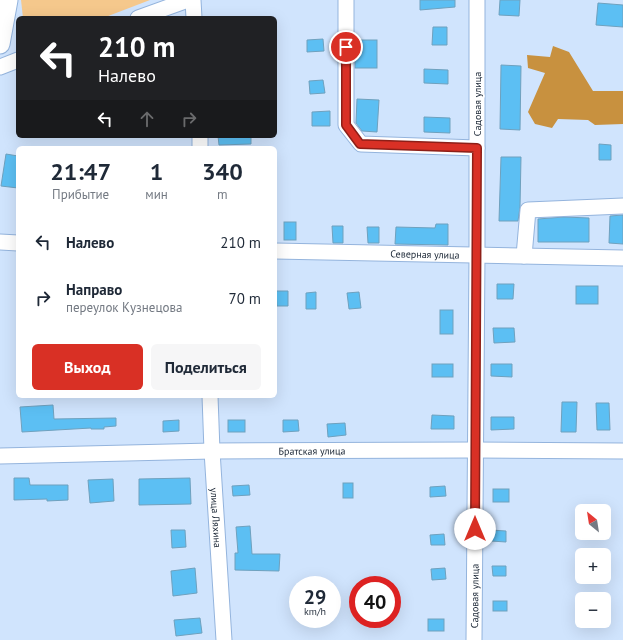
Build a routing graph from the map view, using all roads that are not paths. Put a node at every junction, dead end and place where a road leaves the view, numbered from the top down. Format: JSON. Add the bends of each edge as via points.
{"nodes":[{"id":1,"x":8,"y":0,"type":"edge"},
{"id":2,"x":188,"y":0,"type":"edge"},
{"id":3,"x":193,"y":0,"type":"edge"},
{"id":4,"x":346,"y":0,"type":"edge"},
{"id":5,"x":477,"y":0,"type":"edge"},
{"id":6,"x":144,"y":16,"type":"edge"},
{"id":7,"x":194,"y":16,"type":"edge"},
{"id":8,"x":0,"y":44,"type":"edge"},
{"id":9,"x":16,"y":61,"type":"edge"},
{"id":10,"x":0,"y":67,"type":"edge"},
{"id":11,"x":477,"y":148,"type":"junction"},
{"id":12,"x":623,"y":206,"type":"edge"},
{"id":13,"x":0,"y":242,"type":"edge"},
{"id":14,"x":16,"y":244,"type":"edge"},
{"id":15,"x":277,"y":251,"type":"edge"},
{"id":16,"x":477,"y":255,"type":"junction"},
{"id":17,"x":524,"y":256,"type":"junction"},
{"id":18,"x":623,"y":258,"type":"edge"},
{"id":19,"x":210,"y":398,"type":"edge"},
{"id":20,"x":475,"y":450,"type":"junction"},
{"id":21,"x":212,"y":451,"type":"junction"},
{"id":22,"x":623,"y":451,"type":"edge"},
{"id":23,"x":0,"y":456,"type":"edge"},
{"id":24,"x":224,"y":640,"type":"edge"},
{"id":25,"x":474,"y":640,"type":"edge"}],
"edges":[{"from":1,"to":8,"type":"main road"},
{"from":2,"to":6,"type":"street"},
{"from":3,"to":7,"type":"street"},
{"from":4,"to":11,"type":"street","via":[[346,125],[360,144]]},
{"from":5,"to":11,"type":"street","name":"Садовая улица"},
{"from":9,"to":10,"type":"street"},
{"from":11,"to":16,"type":"street","name":"Садовая улица"},
{"from":12,"to":17,"type":"street","via":[[528,210]]},
{"from":13,"to":14,"type":"street"},
{"from":15,"to":16,"type":"street","name":"Северная улица"},
{"from":16,"to":17,"type":"street","name":"Северная улица"},
{"from":16,"to":20,"type":"street","name":"Садовая улица"},
{"from":17,"to":18,"type":"street","name":"Северная улица"},
{"from":19,"to":21,"type":"street","name":"улица Ляхина"},
{"from":20,"to":21,"type":"street","name":"Братская улица"},
{"from":20,"to":22,"type":"street","name":"Братская улица"},
{"from":20,"to":25,"type":"street","name":"Садовая улица"},
{"from":21,"to":23,"type":"street","name":"Братская улица"},
{"from":21,"to":24,"type":"street","name":"улица Ляхина"}]}
